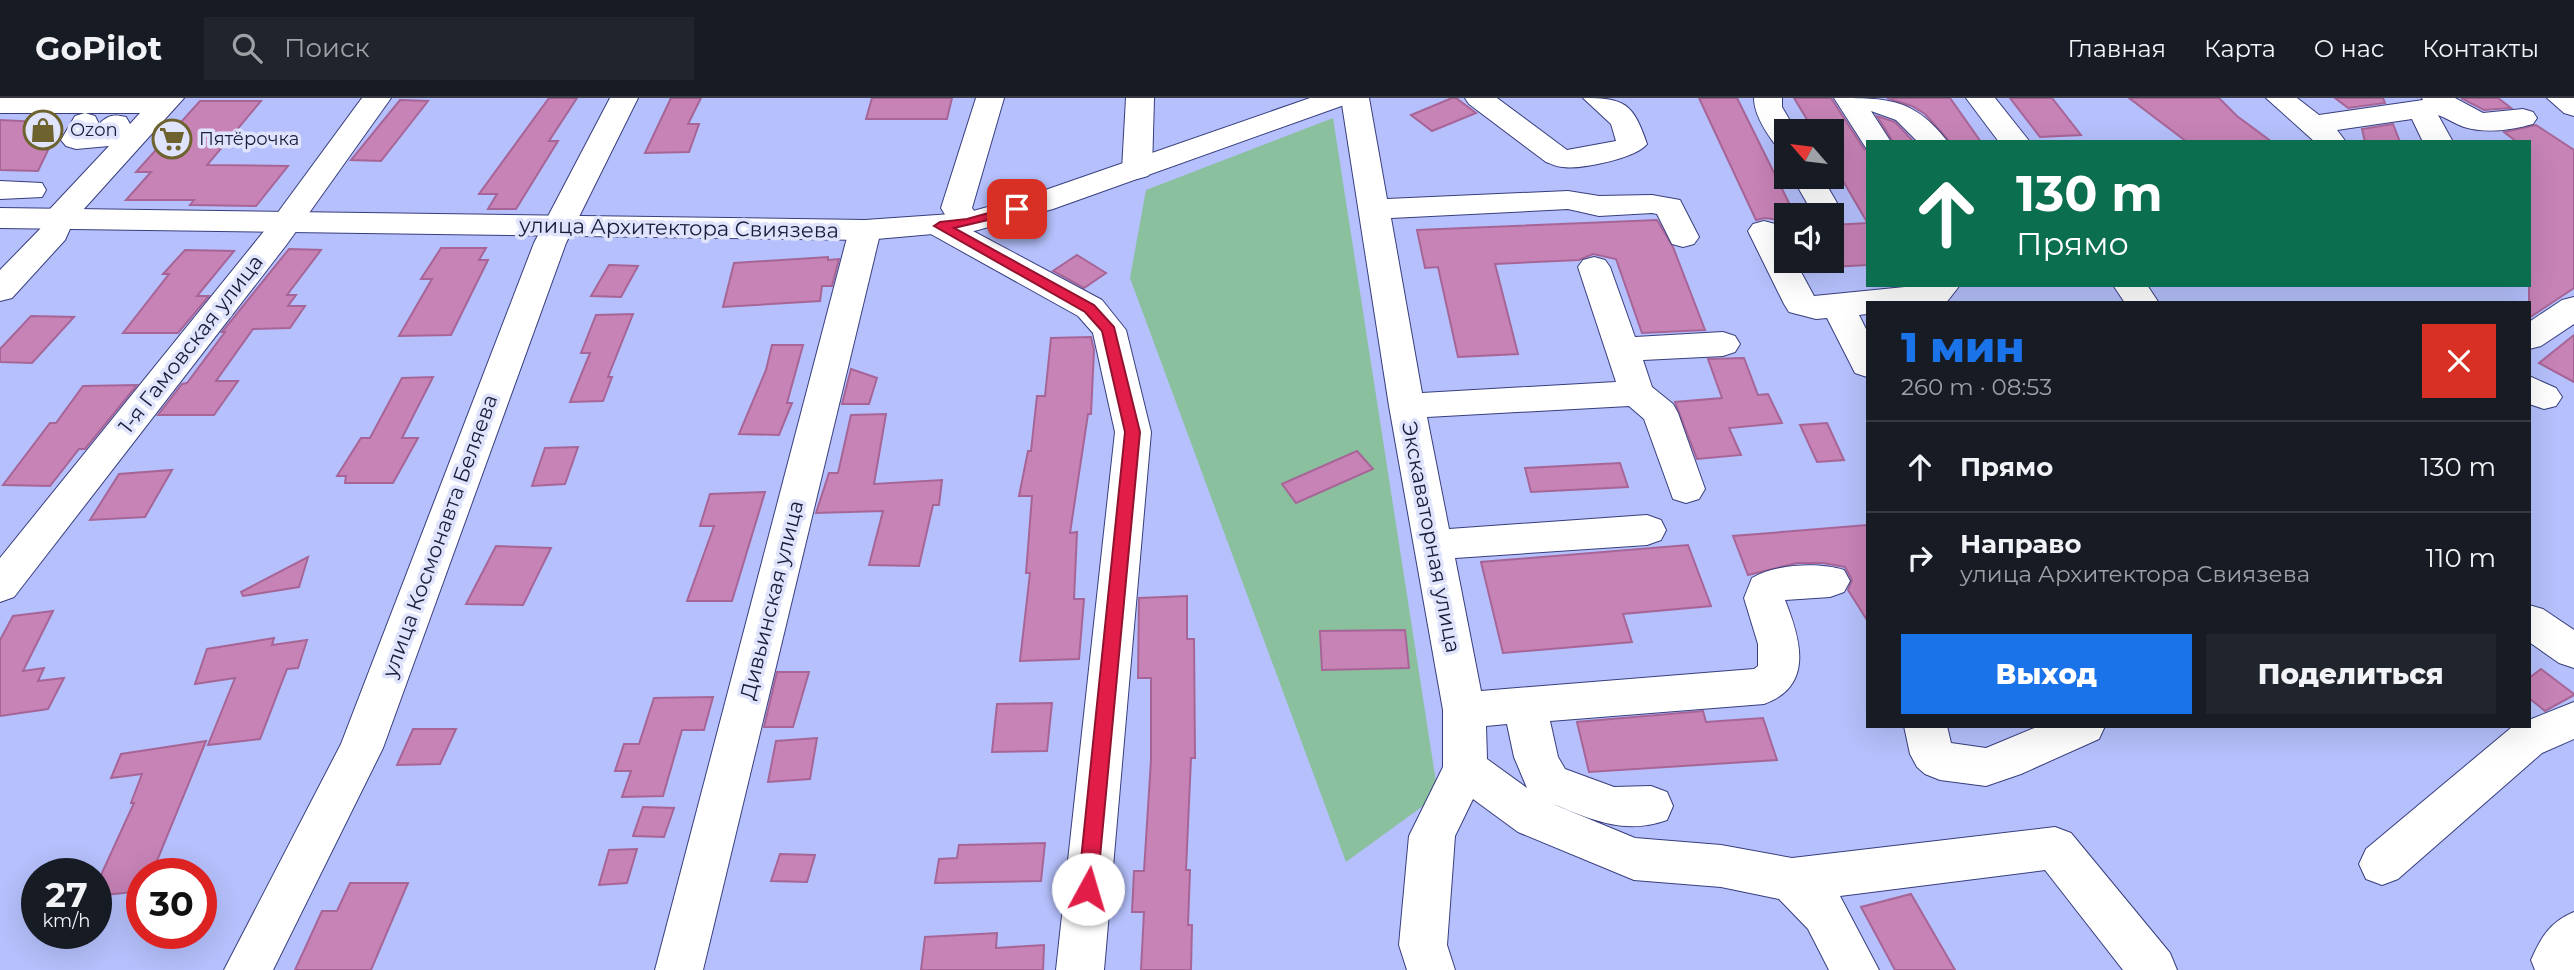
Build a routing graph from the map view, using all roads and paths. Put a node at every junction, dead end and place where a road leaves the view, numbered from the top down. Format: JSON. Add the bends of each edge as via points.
{"nodes":[{"id":1,"x":377,"y":98,"type":"edge"},
{"id":2,"x":624,"y":98,"type":"edge"},
{"id":3,"x":990,"y":98,"type":"edge"},
{"id":4,"x":1140,"y":98,"type":"edge"},
{"id":5,"x":1337,"y":98,"type":"edge"},
{"id":6,"x":1355,"y":98,"type":"edge"},
{"id":7,"x":1479,"y":98,"type":"edge"},
{"id":8,"x":1597,"y":98,"type":"edge"},
{"id":9,"x":1768,"y":98,"type":"edge"},
{"id":10,"x":1849,"y":98,"type":"edge"},
{"id":11,"x":1980,"y":98,"type":"edge"},
{"id":12,"x":2280,"y":98,"type":"edge"},
{"id":13,"x":2561,"y":98,"type":"edge"},
{"id":14,"x":0,"y":104,"type":"edge"},
{"id":15,"x":2434,"y":104,"type":"edge"},
{"id":16,"x":166,"y":107,"type":"edge"},
{"id":17,"x":2574,"y":107,"type":"edge"},
{"id":18,"x":0,"y":111,"type":"edge"},
{"id":19,"x":2523,"y":118,"type":"dead end"},
{"id":20,"x":1775,"y":119,"type":"edge"},
{"id":21,"x":2323,"y":133,"type":"edge"},
{"id":22,"x":1875,"y":140,"type":"edge"},
{"id":23,"x":1931,"y":140,"type":"edge"},
{"id":24,"x":2013,"y":140,"type":"edge"},
{"id":25,"x":2438,"y":140,"type":"edge"},
{"id":26,"x":1137,"y":170,"type":"junction"},
{"id":27,"x":1814,"y":189,"type":"edge"},
{"id":28,"x":0,"y":190,"type":"edge"},
{"id":29,"x":32,"y":190,"type":"dead end"},
{"id":30,"x":1822,"y":203,"type":"dead end"},
{"id":31,"x":1374,"y":209,"type":"junction"},
{"id":32,"x":0,"y":218,"type":"edge"},
{"id":33,"x":60,"y":218,"type":"junction"},
{"id":34,"x":285,"y":223,"type":"junction"},
{"id":35,"x":954,"y":224,"type":"junction"},
{"id":36,"x":559,"y":227,"type":"junction"},
{"id":37,"x":865,"y":230,"type":"junction"},
{"id":38,"x":1764,"y":231,"type":"dead end"},
{"id":39,"x":1683,"y":237,"type":"dead end"},
{"id":40,"x":1594,"y":267,"type":"dead end"},
{"id":41,"x":1942,"y":287,"type":"edge"},
{"id":42,"x":2131,"y":287,"type":"edge"},
{"id":43,"x":1,"y":288,"type":"edge"},
{"id":44,"x":1884,"y":301,"type":"edge"},
{"id":45,"x":2141,"y":301,"type":"edge"},
{"id":46,"x":1858,"y":304,"type":"edge"},
{"id":47,"x":2574,"y":308,"type":"edge"},
{"id":48,"x":2531,"y":337,"type":"edge"},
{"id":49,"x":1723,"y":344,"type":"dead end"},
{"id":50,"x":1622,"y":349,"type":"junction"},
{"id":51,"x":1866,"y":358,"type":"edge"},
{"id":52,"x":1637,"y":393,"type":"junction"},
{"id":53,"x":1407,"y":406,"type":"junction"},
{"id":54,"x":1686,"y":489,"type":"dead end"},
{"id":55,"x":1647,"y":530,"type":"dead end"},
{"id":56,"x":1433,"y":545,"type":"junction"},
{"id":57,"x":1830,"y":581,"type":"dead end"},
{"id":58,"x":0,"y":586,"type":"edge"},
{"id":59,"x":1525,"y":705,"type":"junction"},
{"id":60,"x":1464,"y":710,"type":"junction"},
{"id":61,"x":2574,"y":720,"type":"edge"},
{"id":62,"x":1926,"y":728,"type":"edge"},
{"id":63,"x":2080,"y":728,"type":"edge"},
{"id":64,"x":1465,"y":768,"type":"junction"},
{"id":65,"x":1651,"y":806,"type":"dead end"},
{"id":66,"x":2382,"y":864,"type":"dead end"},
{"id":67,"x":1792,"y":880,"type":"junction"},
{"id":68,"x":248,"y":970,"type":"edge"},
{"id":69,"x":679,"y":970,"type":"edge"},
{"id":70,"x":1080,"y":970,"type":"edge"},
{"id":71,"x":1431,"y":970,"type":"edge"},
{"id":72,"x":1855,"y":970,"type":"edge"},
{"id":73,"x":2152,"y":970,"type":"edge"}],
"edges":[{"from":1,"to":34,"type":"street","name":"1-я Гамовская улица"},
{"from":2,"to":36,"type":"street","name":"улица Космонавта Беляева"},
{"from":3,"to":35,"type":"street"},
{"from":4,"to":26,"type":"street"},
{"from":5,"to":26,"type":"street","name":"улица Архитектора Свиязева"},
{"from":6,"to":31,"type":"street","name":"Экскаваторная улица"},
{"from":7,"to":8,"type":"street","via":[[1548,152],[1565,159],[1632,144],[1624,120]]},
{"from":9,"to":20,"type":"street"},
{"from":10,"to":22,"type":"street"},
{"from":10,"to":23,"type":"street","via":[[1913,116]]},
{"from":11,"to":24,"type":"street"},
{"from":12,"to":21,"type":"street"},
{"from":13,"to":17,"type":"street"},
{"from":14,"to":16,"type":"street"},
{"from":15,"to":19,"type":"street","via":[[2479,123]]},
{"from":15,"to":21,"type":"street"},
{"from":15,"to":25,"type":"street"},
{"from":16,"to":18,"type":"street","via":[[117,122],[99,140],[76,140],[85,122],[73,112]]},
{"from":16,"to":33,"type":"street"},
{"from":26,"to":35,"type":"street","name":"улица Архитектора Свиязева","via":[[1042,202]]},
{"from":27,"to":30,"type":"street"},
{"from":28,"to":29,"type":"street"},
{"from":31,"to":39,"type":"street","via":[[1568,200],[1599,206],[1651,204],[1669,207]]},
{"from":31,"to":53,"type":"street","name":"Экскаваторная улица"},
{"from":32,"to":33,"type":"street","name":"улица Архитектора Свиязева"},
{"from":33,"to":34,"type":"street","name":"улица Архитектора Свиязева"},
{"from":33,"to":43,"type":"street","via":[[54,233]]},
{"from":34,"to":36,"type":"street","name":"улица Архитектора Свиязева"},
{"from":34,"to":58,"type":"street","name":"1-я Гамовская улица"},
{"from":35,"to":37,"type":"street","name":"улица Архитектора Свиязева"},
{"from":35,"to":70,"type":"street","via":[[1090,309],[1109,330],[1133,432]]},
{"from":36,"to":37,"type":"street","name":"улица Архитектора Свиязева"},
{"from":36,"to":68,"type":"street","name":"улица Космонавта Беляева","via":[[361,748]]},
{"from":37,"to":69,"type":"street","name":"Дивьинская улица"},
{"from":38,"to":46,"type":"street","via":[[1801,304],[1816,308]]},
{"from":40,"to":50,"type":"street"},
{"from":41,"to":44,"type":"street","via":[[1935,295]]},
{"from":42,"to":45,"type":"street"},
{"from":46,"to":51,"type":"street"},
{"from":47,"to":48,"type":"street"},
{"from":49,"to":50,"type":"street"},
{"from":50,"to":52,"type":"street"},
{"from":52,"to":53,"type":"street"},
{"from":52,"to":54,"type":"street","via":[[1660,413]]},
{"from":53,"to":56,"type":"street","name":"Экскаваторная улица"},
{"from":55,"to":56,"type":"street"},
{"from":56,"to":60,"type":"street","name":"Экскаваторная улица"},
{"from":57,"to":59,"type":"street","via":[[1775,585],[1764,592],[1780,649],[1774,673],[1764,686]]},
{"from":59,"to":60,"type":"street"},
{"from":59,"to":65,"type":"street","via":[[1542,777],[1549,783],[1614,807]]},
{"from":60,"to":64,"type":"street","name":"Экскаваторная улица"},
{"from":61,"to":66,"type":"street","via":[[2527,740]]},
{"from":62,"to":63,"type":"street","via":[[1932,754],[1940,761],[1978,767],[2006,761]]},
{"from":64,"to":67,"type":"street","via":[[1534,818],[1634,859],[1721,866]]},
{"from":64,"to":71,"type":"street","name":"Экскаваторная улица","via":[[1432,836],[1423,945]]},
{"from":67,"to":72,"type":"street","via":[[1825,913]]},
{"from":67,"to":73,"type":"street","via":[[2055,848]]}]}
